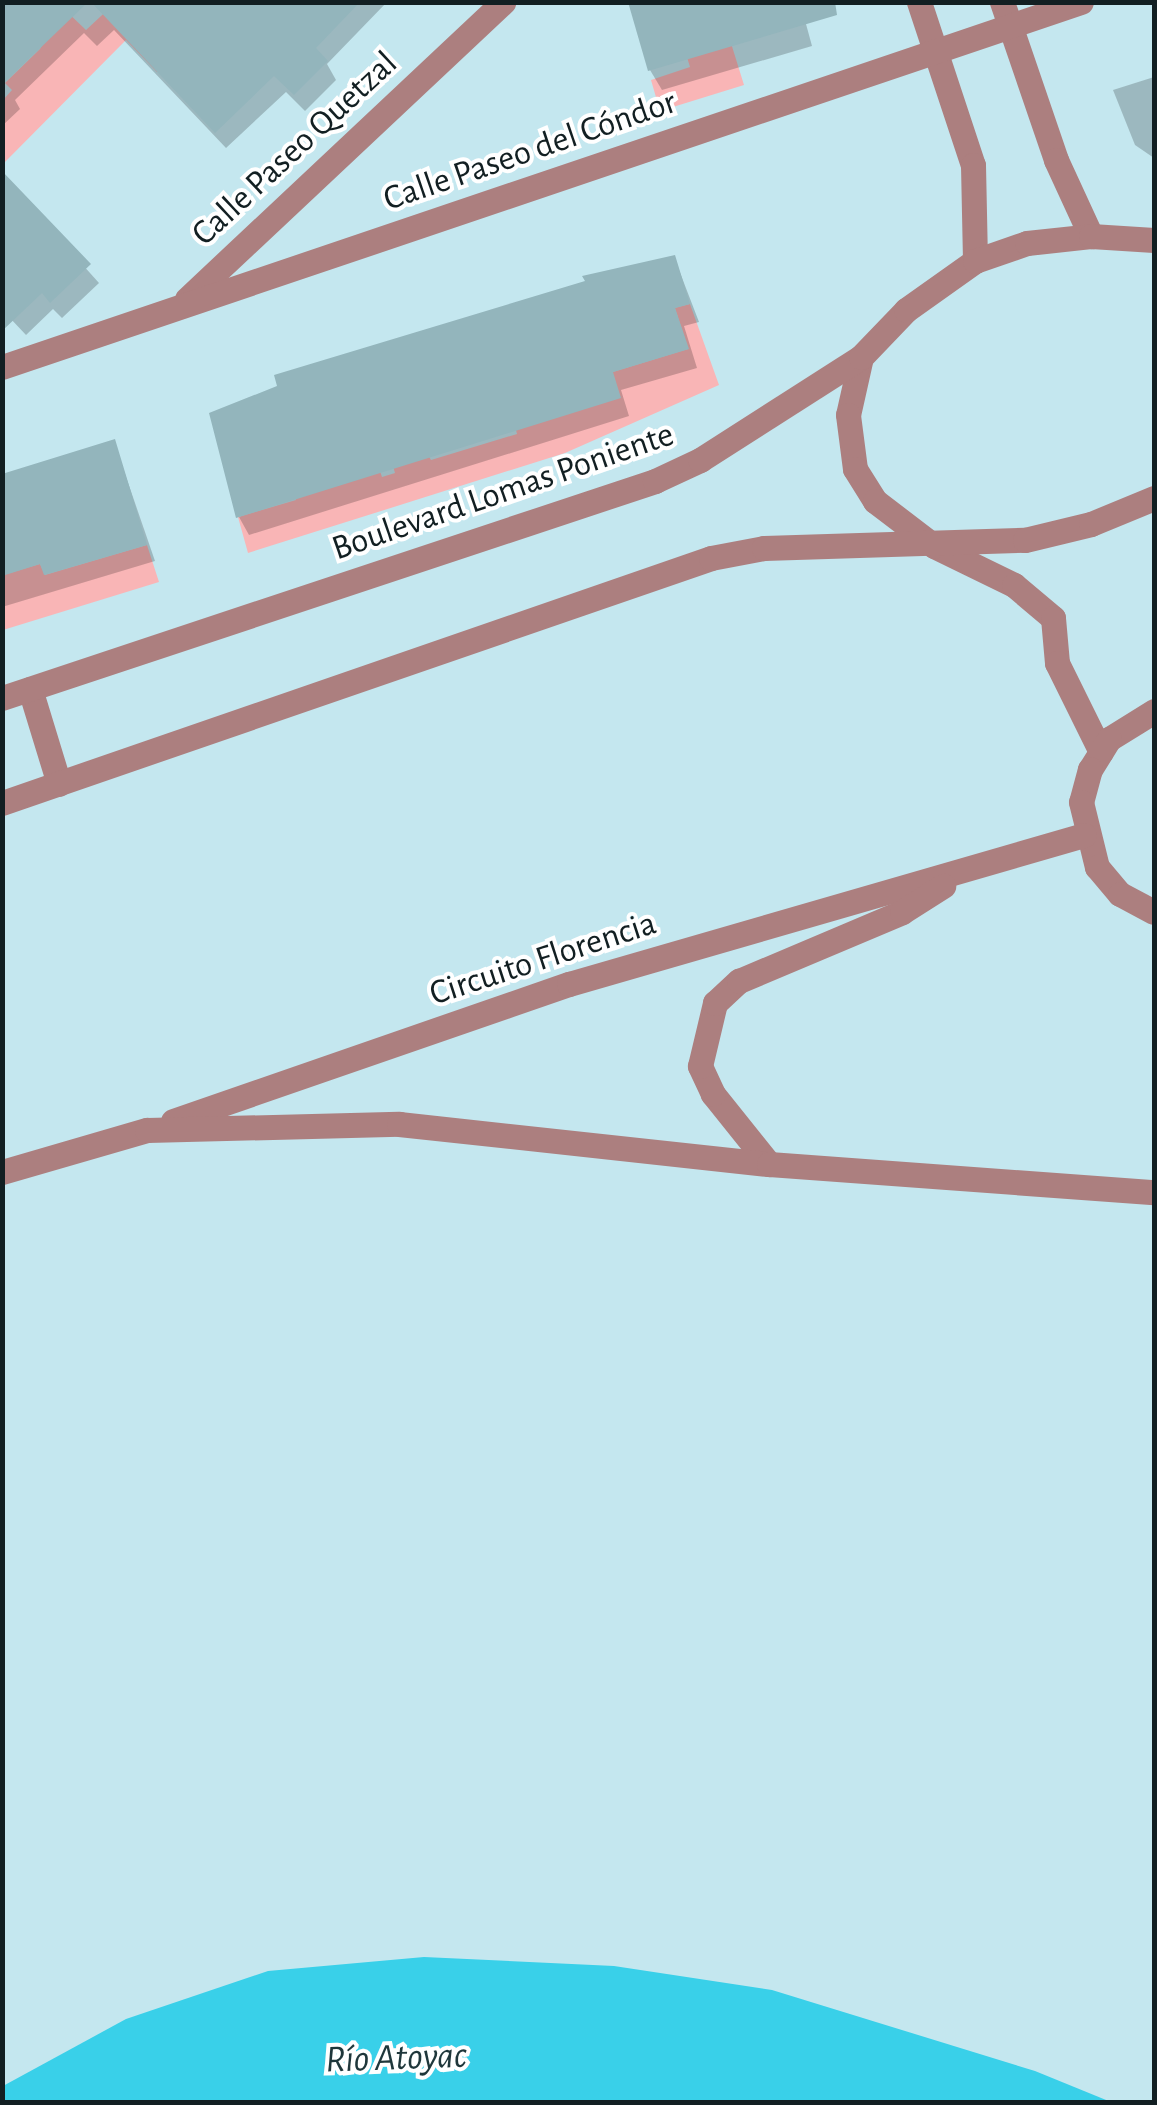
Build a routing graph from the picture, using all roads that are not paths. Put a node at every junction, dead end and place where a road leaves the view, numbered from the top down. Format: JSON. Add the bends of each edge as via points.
{"nodes":[{"id":1,"x":503,"y":2,"type":"edge"},
{"id":2,"x":919,"y":2,"type":"edge"},
{"id":3,"x":1081,"y":2,"type":"edge"},
{"id":4,"x":1006,"y":15,"type":"edge"},
{"id":5,"x":935,"y":52,"type":"junction"},
{"id":6,"x":1091,"y":236,"type":"junction"},
{"id":7,"x":1154,"y":240,"type":"edge"},
{"id":8,"x":975,"y":260,"type":"junction"},
{"id":9,"x":180,"y":306,"type":"junction"},
{"id":10,"x":861,"y":357,"type":"junction"},
{"id":11,"x":2,"y":366,"type":"edge"},
{"id":12,"x":1154,"y":498,"type":"edge"},
{"id":13,"x":934,"y":546,"type":"junction"},
{"id":14,"x":30,"y":689,"type":"junction"},
{"id":15,"x":2,"y":698,"type":"edge"},
{"id":16,"x":1154,"y":711,"type":"edge"},
{"id":17,"x":1101,"y":752,"type":"junction"},
{"id":18,"x":59,"y":784,"type":"junction"},
{"id":19,"x":2,"y":803,"type":"edge"},
{"id":20,"x":1084,"y":835,"type":"junction"},
{"id":21,"x":965,"y":872,"type":"junction"},
{"id":22,"x":1154,"y":912,"type":"edge"},
{"id":23,"x":147,"y":1130,"type":"junction"},
{"id":24,"x":769,"y":1164,"type":"junction"},
{"id":25,"x":2,"y":1172,"type":"edge"},
{"id":26,"x":1154,"y":1192,"type":"edge"}],
"edges":[{"from":1,"to":9,"type":"street","name":"Calle Paseo Quetzal"},
{"from":2,"to":5,"type":"street"},
{"from":3,"to":4,"type":"street","name":"Calle Paseo del Cóndor"},
{"from":4,"to":5,"type":"street","name":"Calle Paseo del Cóndor"},
{"from":4,"to":6,"type":"street","via":[[1056,160]]},
{"from":5,"to":8,"type":"street","via":[[973,165]]},
{"from":5,"to":9,"type":"street","name":"Calle Paseo del Cóndor"},
{"from":6,"to":7,"type":"street","name":"Boulevard Lomas Poniente"},
{"from":6,"to":8,"type":"street","name":"Boulevard Lomas Poniente","via":[[1027,243]]},
{"from":8,"to":10,"type":"street","name":"Boulevard Lomas Poniente","via":[[906,310]]},
{"from":9,"to":11,"type":"street","name":"Calle Paseo del Cóndor"},
{"from":10,"to":13,"type":"street","via":[[848,415],[856,469],[875,501]]},
{"from":10,"to":14,"type":"street","name":"Boulevard Lomas Poniente","via":[[732,441],[655,481]]},
{"from":12,"to":13,"type":"street","via":[[1091,524],[1025,540]]},
{"from":13,"to":17,"type":"street","via":[[1014,585],[1053,618],[1057,663]]},
{"from":13,"to":18,"type":"street","via":[[782,547],[711,558]]},
{"from":14,"to":15,"type":"street","name":"Boulevard Lomas Poniente"},
{"from":14,"to":18,"type":"street"},
{"from":16,"to":17,"type":"street","via":[[1136,718]]},
{"from":17,"to":20,"type":"street","via":[[1082,802]]},
{"from":18,"to":19,"type":"street"},
{"from":20,"to":21,"type":"street","name":"Circuito Florencia"},
{"from":20,"to":22,"type":"street","via":[[1097,867],[1120,894]]},
{"from":21,"to":23,"type":"street","name":"Circuito Florencia","via":[[569,984]]},
{"from":21,"to":24,"type":"street","name":"Circuito Florencia","via":[[902,912],[738,981],[716,1002],[700,1066],[713,1094]]},
{"from":23,"to":24,"type":"street","name":"Circuito Florencia","via":[[399,1124]]},
{"from":23,"to":25,"type":"street","name":"Circuito Florencia"},
{"from":24,"to":26,"type":"street","name":"Circuito Florencia"}]}
